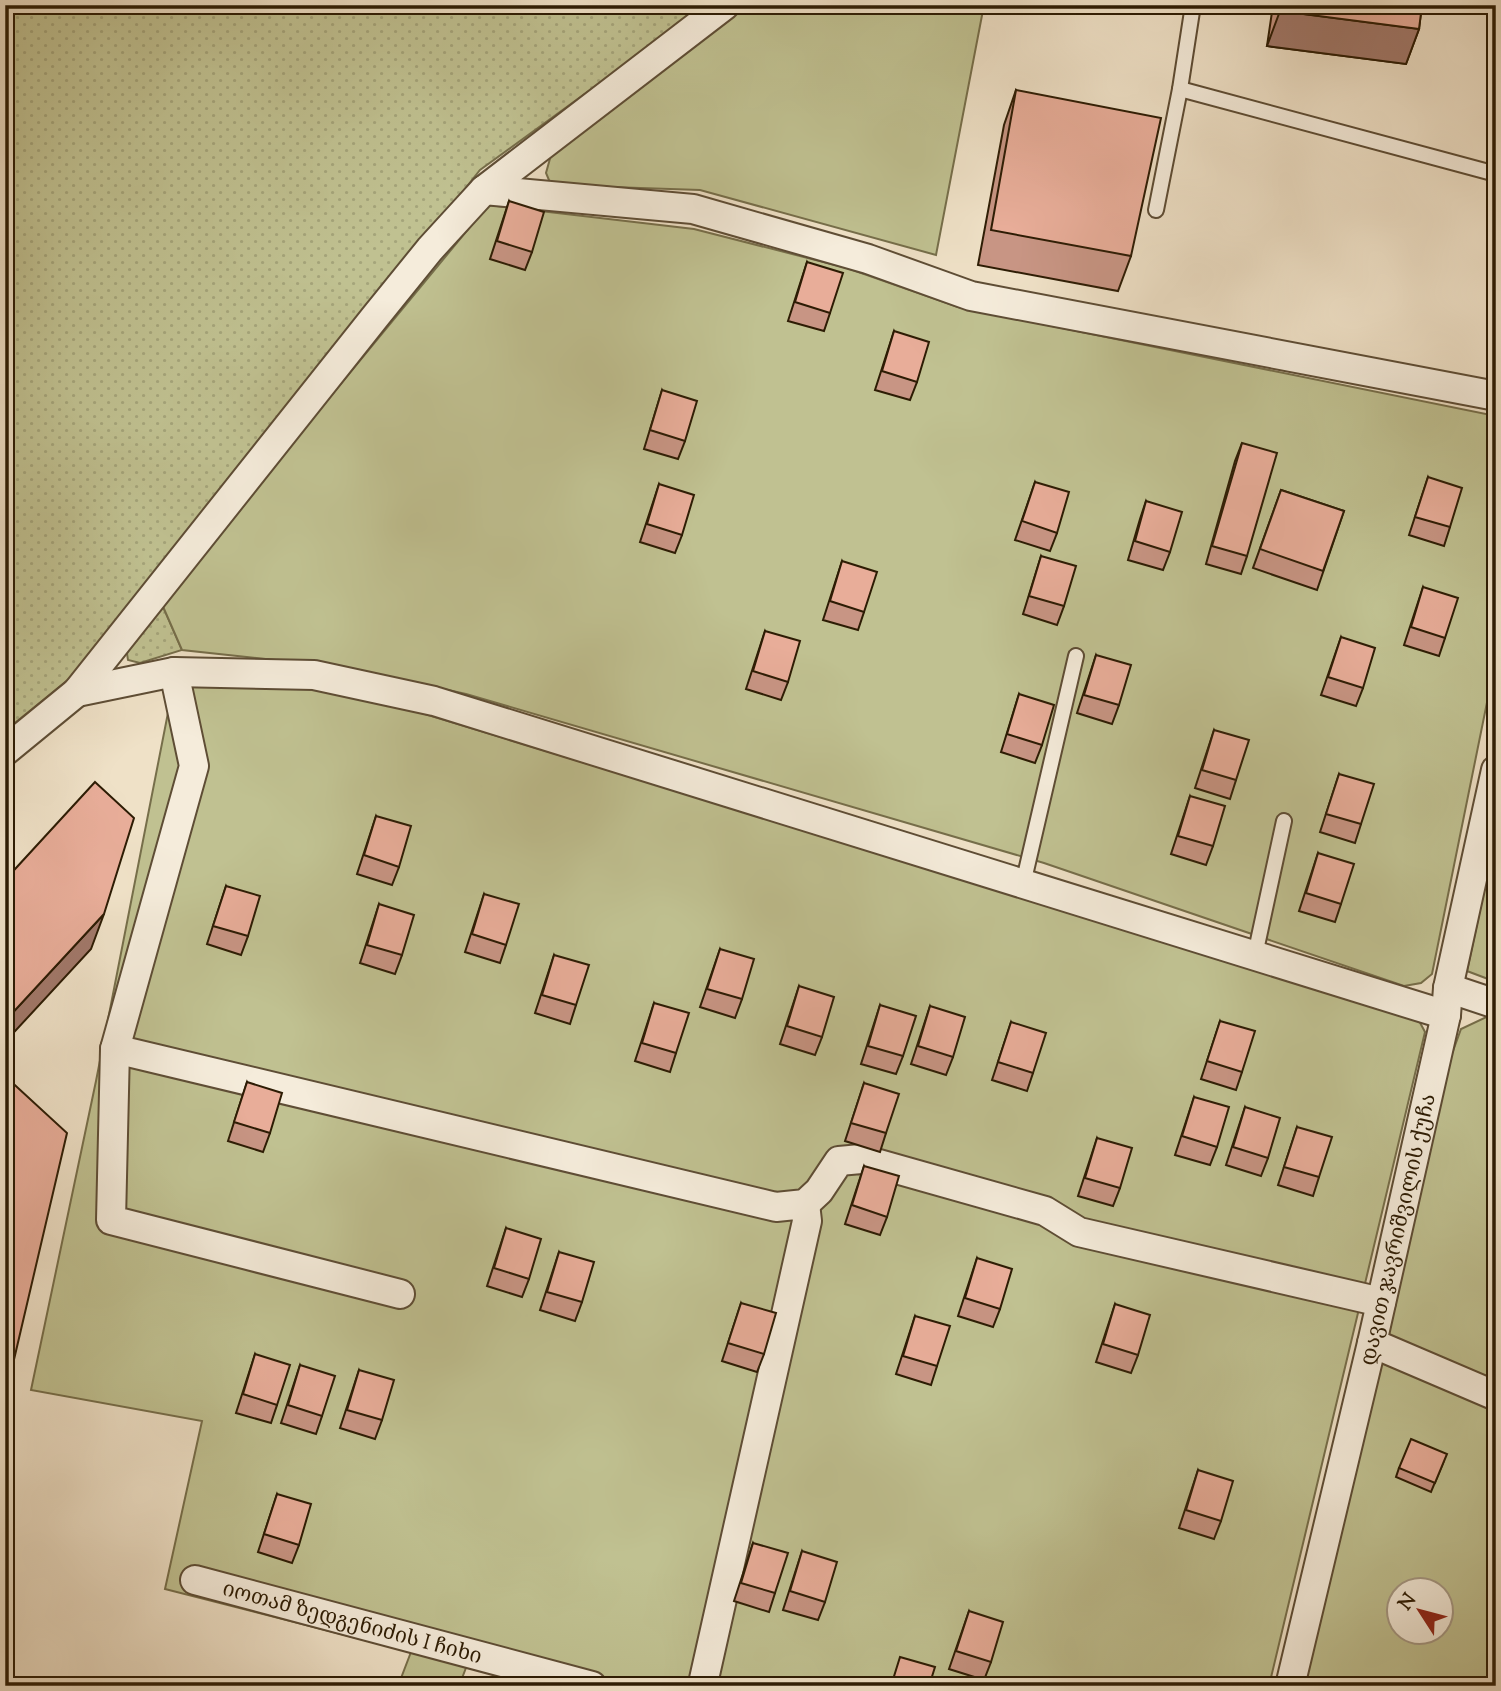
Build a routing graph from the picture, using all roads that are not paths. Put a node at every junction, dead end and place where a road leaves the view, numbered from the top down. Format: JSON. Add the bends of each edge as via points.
{"nodes":[{"id":1,"x":725,"y":5,"type":"edge"},
{"id":2,"x":1193,"y":5,"type":"edge"},
{"id":3,"x":1180,"y":89,"type":"junction"},
{"id":4,"x":1496,"y":174,"type":"edge"},
{"id":5,"x":485,"y":190,"type":"junction"},
{"id":6,"x":1156,"y":210,"type":"dead end"},
{"id":7,"x":1496,"y":396,"type":"edge"},
{"id":8,"x":1076,"y":656,"type":"dead end"},
{"id":9,"x":174,"y":673,"type":"junction"},
{"id":10,"x":77,"y":692,"type":"junction"},
{"id":11,"x":5,"y":751,"type":"edge"},
{"id":12,"x":1496,"y":769,"type":"edge"},
{"id":13,"x":1284,"y":821,"type":"dead end"},
{"id":14,"x":1023,"y":884,"type":"junction"},
{"id":15,"x":1255,"y":955,"type":"junction"},
{"id":16,"x":1447,"y":1001,"type":"junction"},
{"id":17,"x":1496,"y":1004,"type":"edge"},
{"id":18,"x":115,"y":1049,"type":"junction"},
{"id":19,"x":804,"y":1204,"type":"junction"},
{"id":20,"x":400,"y":1294,"type":"dead end"},
{"id":21,"x":1381,"y":1302,"type":"junction"},
{"id":22,"x":1372,"y":1343,"type":"junction"},
{"id":23,"x":1496,"y":1396,"type":"edge"},
{"id":24,"x":195,"y":1580,"type":"dead end"},
{"id":25,"x":704,"y":1679,"type":"dead end"},
{"id":26,"x":592,"y":1686,"type":"edge"},
{"id":27,"x":1290,"y":1686,"type":"edge"}],
"edges":[{"from":1,"to":5,"type":"street"},
{"from":2,"to":3,"type":"lane"},
{"from":3,"to":4,"type":"lane"},
{"from":3,"to":6,"type":"lane"},
{"from":5,"to":7,"type":"street","via":[[693,209],[868,259],[971,296]]},
{"from":5,"to":10,"type":"street","via":[[398,288]]},
{"from":8,"to":14,"type":"lane"},
{"from":9,"to":10,"type":"street"},
{"from":9,"to":14,"type":"street","via":[[314,675],[434,701]]},
{"from":9,"to":18,"type":"street","via":[[194,766]]},
{"from":10,"to":11,"type":"street"},
{"from":12,"to":16,"type":"street","name":"დავით ჯავრიშვილის ქუჩა"},
{"from":13,"to":15,"type":"lane"},
{"from":14,"to":15,"type":"street"},
{"from":15,"to":16,"type":"street"},
{"from":16,"to":17,"type":"street"},
{"from":16,"to":21,"type":"street","name":"დავით ჯავრიშვილის ქუჩა"},
{"from":18,"to":19,"type":"street","via":[[776,1207]]},
{"from":18,"to":20,"type":"street","via":[[111,1220]]},
{"from":19,"to":21,"type":"street","via":[[839,1161],[861,1159],[1045,1211],[1079,1232]]},
{"from":19,"to":25,"type":"street","via":[[807,1221]]},
{"from":21,"to":22,"type":"street","name":"დავით ჯავრიშვილის ქუჩა"},
{"from":22,"to":23,"type":"street"},
{"from":22,"to":27,"type":"street","name":"დავით ჯავრიშვილის ქუჩა"},
{"from":24,"to":26,"type":"street","name":"იოთამ ზედგენიძის I ჩიხი"}]}
